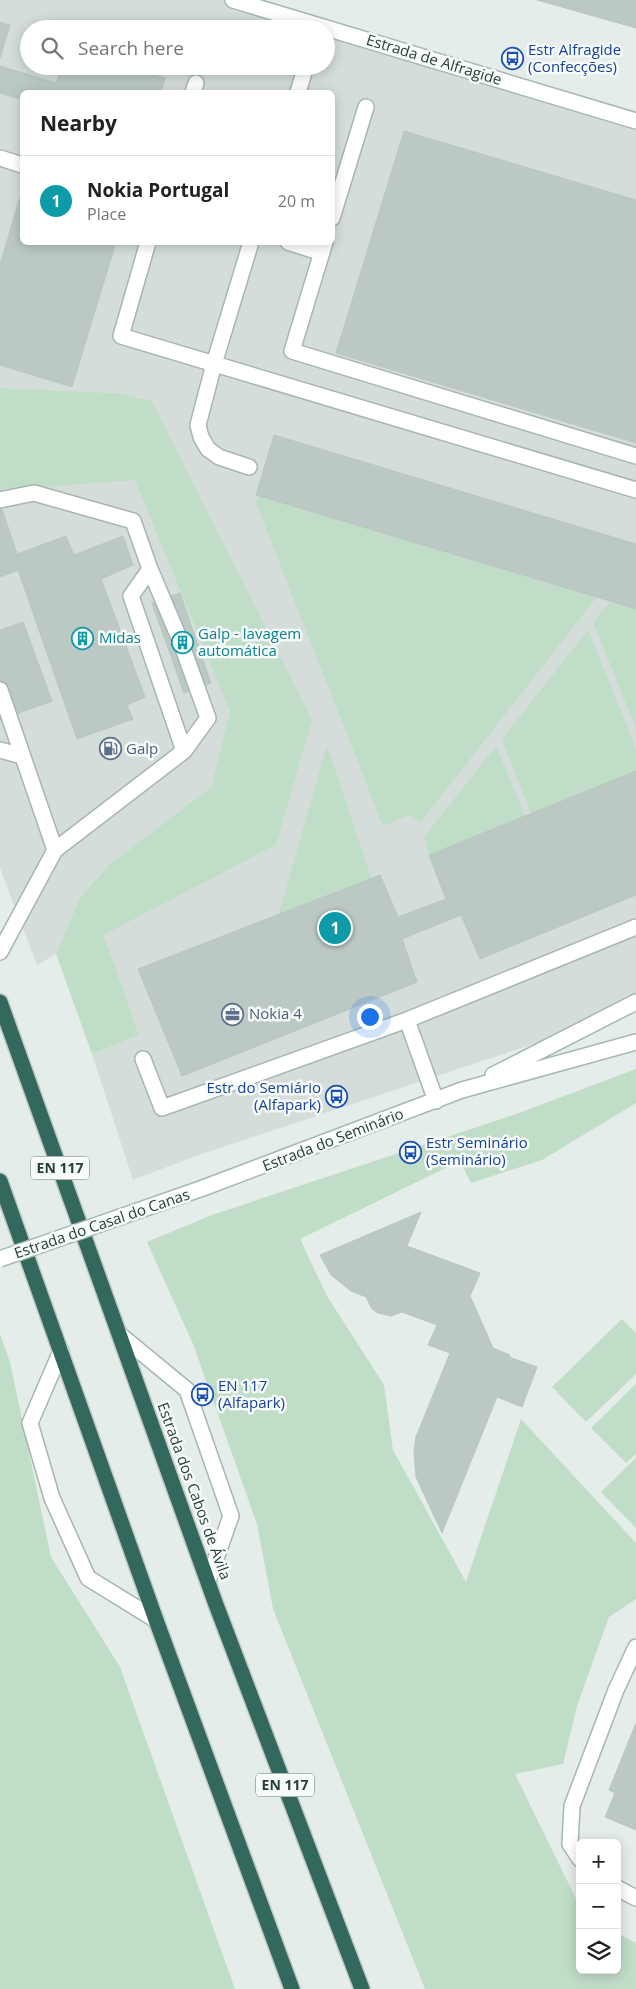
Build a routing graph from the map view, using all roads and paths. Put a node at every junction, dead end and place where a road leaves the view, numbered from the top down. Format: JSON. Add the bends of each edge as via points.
{"nodes":[{"id":1,"x":233,"y":0,"type":"edge"},
{"id":2,"x":296,"y":20,"type":"edge"},
{"id":3,"x":335,"y":32,"type":"edge"},
{"id":4,"x":303,"y":75,"type":"edge"},
{"id":5,"x":299,"y":90,"type":"edge"},
{"id":6,"x":366,"y":107,"type":"dead end"},
{"id":7,"x":636,"y":121,"type":"edge"},
{"id":8,"x":0,"y":158,"type":"edge"},
{"id":9,"x":20,"y":164,"type":"edge"},
{"id":10,"x":335,"y":208,"type":"edge"},
{"id":11,"x":147,"y":245,"type":"edge"},
{"id":12,"x":251,"y":245,"type":"edge"},
{"id":13,"x":306,"y":245,"type":"edge"},
{"id":14,"x":324,"y":248,"type":"edge"},
{"id":15,"x":214,"y":364,"type":"junction"},
{"id":16,"x":636,"y":456,"type":"edge"},
{"id":17,"x":249,"y":467,"type":"dead end"},
{"id":18,"x":636,"y":490,"type":"edge"},
{"id":19,"x":0,"y":500,"type":"edge"},
{"id":20,"x":150,"y":569,"type":"junction"},
{"id":21,"x":0,"y":690,"type":"edge"},
{"id":22,"x":0,"y":750,"type":"edge"},
{"id":23,"x":184,"y":751,"type":"junction"},
{"id":24,"x":22,"y":756,"type":"junction"},
{"id":25,"x":55,"y":850,"type":"junction"},
{"id":26,"x":636,"y":927,"type":"edge"},
{"id":27,"x":0,"y":952,"type":"edge"},
{"id":28,"x":0,"y":1002,"type":"edge"},
{"id":29,"x":636,"y":1002,"type":"edge"},
{"id":30,"x":406,"y":1020,"type":"junction"},
{"id":31,"x":636,"y":1042,"type":"edge"},
{"id":32,"x":144,"y":1058,"type":"dead end"},
{"id":33,"x":462,"y":1090,"type":"junction"},
{"id":34,"x":436,"y":1101,"type":"junction"},
{"id":35,"x":0,"y":1181,"type":"edge"},
{"id":36,"x":203,"y":1188,"type":"joint"},
{"id":37,"x":0,"y":1259,"type":"edge"},
{"id":38,"x":119,"y":1334,"type":"junction"},
{"id":39,"x":61,"y":1351,"type":"junction"},
{"id":40,"x":208,"y":1580,"type":"junction"},
{"id":41,"x":156,"y":1620,"type":"junction"},
{"id":42,"x":636,"y":1647,"type":"edge"},
{"id":43,"x":576,"y":1853,"type":"edge"},
{"id":44,"x":621,"y":1890,"type":"edge"},
{"id":45,"x":636,"y":1898,"type":"edge"},
{"id":46,"x":292,"y":1989,"type":"edge"},
{"id":47,"x":362,"y":1989,"type":"edge"}],
"edges":[{"from":1,"to":2,"type":"street","name":"Estrada de Alfragide"},
{"from":3,"to":7,"type":"street","name":"Estrada de Alfragide"},
{"from":4,"to":5,"type":"street"},
{"from":6,"to":10,"type":"street"},
{"from":8,"to":9,"type":"street"},
{"from":11,"to":15,"type":"street","via":[[121,336]]},
{"from":12,"to":15,"type":"street"},
{"from":13,"to":14,"type":"street"},
{"from":14,"to":16,"type":"street","via":[[292,351]]},
{"from":15,"to":17,"type":"street","via":[[198,425],[201,437],[219,458]]},
{"from":15,"to":18,"type":"street"},
{"from":19,"to":20,"type":"street","via":[[34,493],[133,522]]},
{"from":20,"to":23,"type":"street","via":[[131,596]]},
{"from":20,"to":23,"type":"street","via":[[208,718]]},
{"from":21,"to":24,"type":"street"},
{"from":22,"to":24,"type":"street"},
{"from":23,"to":25,"type":"street"},
{"from":24,"to":25,"type":"street"},
{"from":25,"to":27,"type":"street"},
{"from":26,"to":30,"type":"street"},
{"from":28,"to":38,"type":"highway","name":"Estrada dos Cabos de Ávila","number":"EN 117"},
{"from":29,"to":33,"type":"street","name":"Estrada do Seminário"},
{"from":30,"to":32,"type":"street","via":[[162,1108]]},
{"from":30,"to":34,"type":"street"},
{"from":31,"to":33,"type":"street","name":"Estrada do Seminário"},
{"from":33,"to":34,"type":"street","name":"Estrada do Seminário"},
{"from":34,"to":36,"type":"street","name":"Estrada do Seminário"},
{"from":35,"to":39,"type":"highway"},
{"from":36,"to":37,"type":"street","name":"Estrada do Casal do Canas","bridge":true},
{"from":38,"to":40,"type":"highway","name":"Estrada dos Cabos de Ávila","number":"EN 117"},
{"from":38,"to":40,"type":"street","via":[[187,1390],[231,1516]]},
{"from":39,"to":41,"type":"highway"},
{"from":39,"to":41,"type":"street","via":[[30,1423],[52,1498],[88,1578]]},
{"from":40,"to":47,"type":"highway","name":"Estrada dos Cabos de Ávila","number":"EN 117"},
{"from":41,"to":46,"type":"highway"},
{"from":42,"to":43,"type":"street","via":[[572,1806],[570,1844]]},
{"from":44,"to":45,"type":"street"}]}
